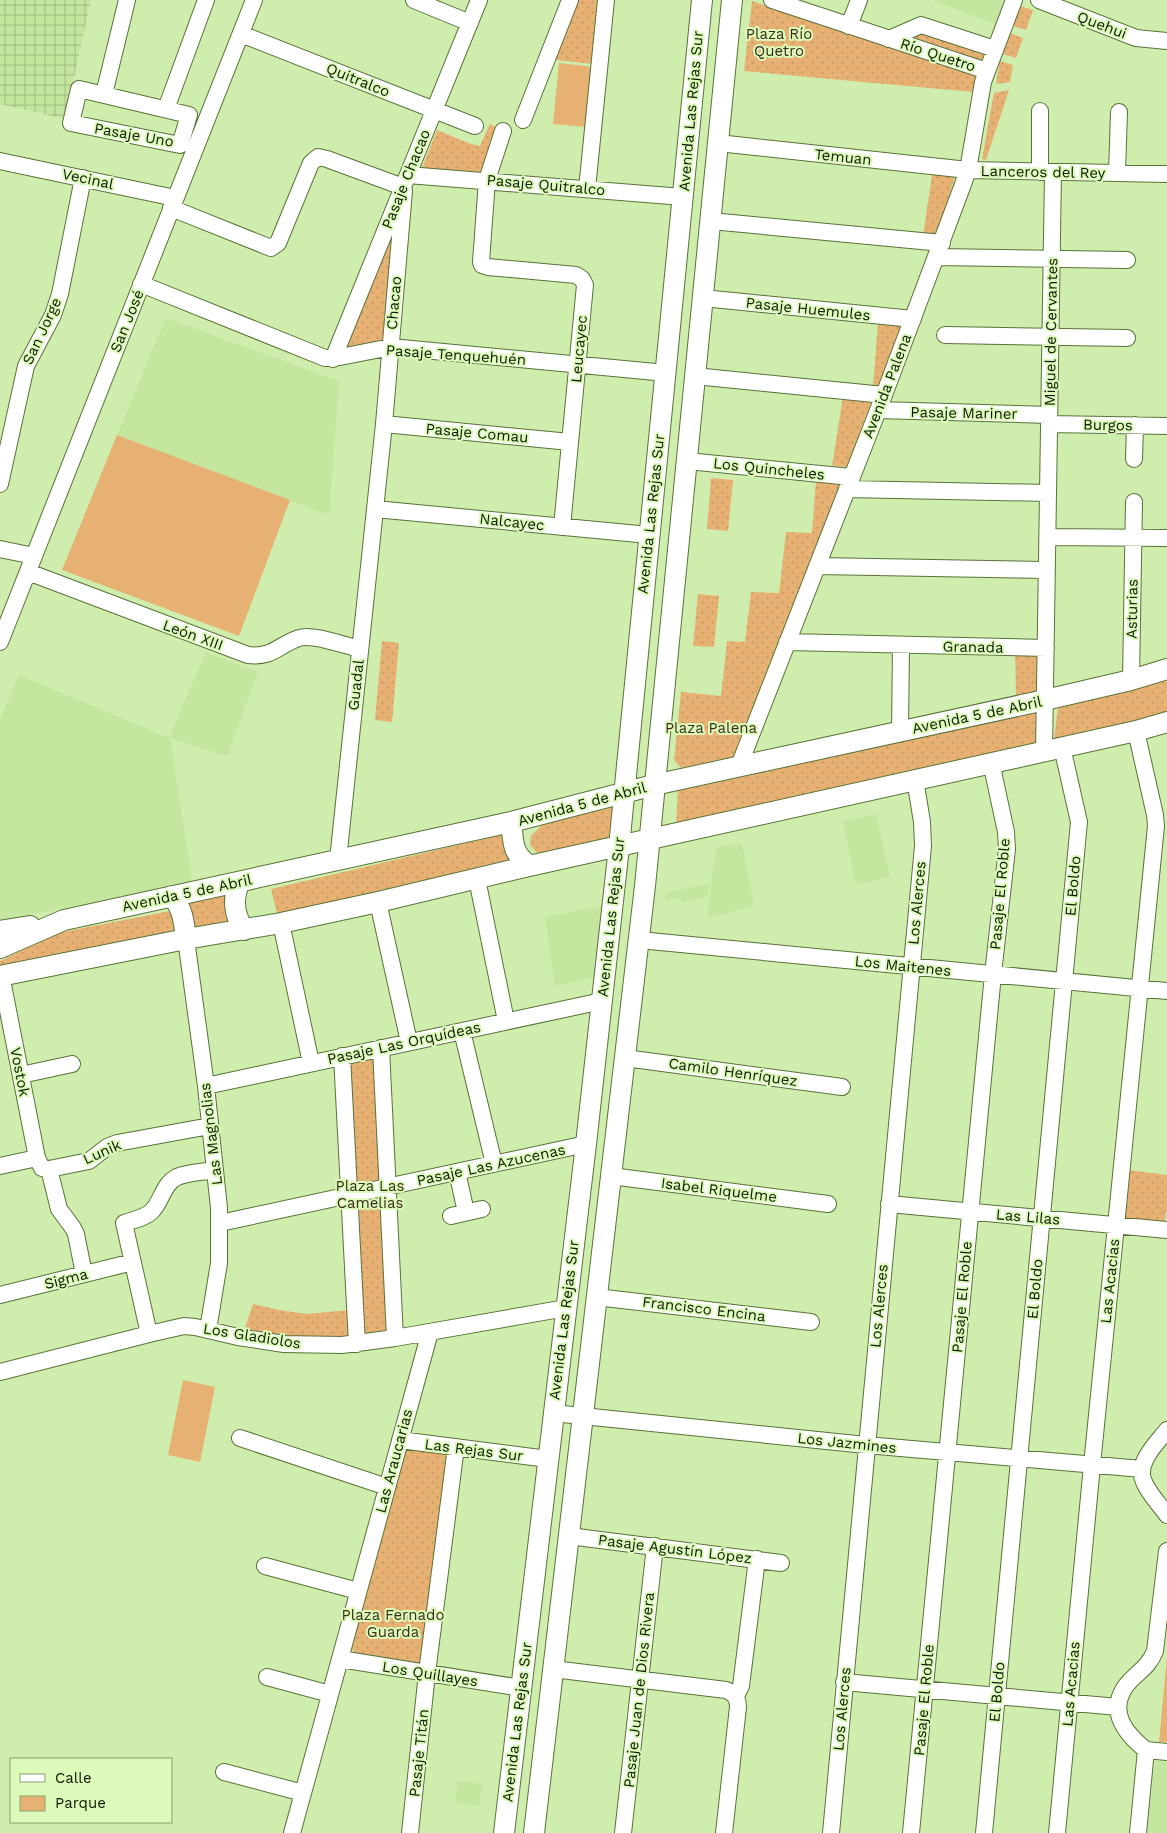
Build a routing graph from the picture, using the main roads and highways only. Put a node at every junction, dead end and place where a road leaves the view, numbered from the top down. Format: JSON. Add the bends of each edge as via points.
{"nodes":[{"id":1,"x":702,"y":0,"type":"edge"},
{"id":2,"x":732,"y":0,"type":"edge"},
{"id":3,"x":1167,"y":669,"type":"edge"},
{"id":4,"x":1167,"y":722,"type":"edge"},
{"id":5,"x":654,"y":785,"type":"junction"},
{"id":6,"x":623,"y":793,"type":"junction"},
{"id":7,"x":511,"y":822,"type":"junction"},
{"id":8,"x":650,"y":840,"type":"junction"},
{"id":9,"x":619,"y":847,"type":"junction"},
{"id":10,"x":529,"y":866,"type":"junction"},
{"id":11,"x":240,"y":882,"type":"junction"},
{"id":12,"x":172,"y":896,"type":"junction"},
{"id":13,"x":64,"y":920,"type":"junction"},
{"id":14,"x":244,"y":930,"type":"junction"},
{"id":15,"x":0,"y":931,"type":"edge"},
{"id":16,"x":186,"y":939,"type":"junction"},
{"id":17,"x":0,"y":948,"type":"edge"},
{"id":18,"x":4,"y":981,"type":"edge"},
{"id":19,"x":504,"y":1833,"type":"edge"},
{"id":20,"x":534,"y":1833,"type":"edge"}],
"edges":[{"from":1,"to":6,"type":"main road","name":"Avenida Las Rejas Sur"},
{"from":2,"to":5,"type":"main road","name":"Avenida Las Rejas Sur"},
{"from":3,"to":5,"type":"main road","name":"Avenida 5 de Abril","via":[[1045,700]]},
{"from":4,"to":8,"type":"main road"},
{"from":5,"to":6,"type":"main road","name":"Avenida 5 de Abril"},
{"from":5,"to":8,"type":"main road","name":"Avenida Las Rejas Sur"},
{"from":6,"to":7,"type":"main road","name":"Avenida 5 de Abril"},
{"from":6,"to":9,"type":"main road","name":"Avenida Las Rejas Sur"},
{"from":7,"to":10,"type":"main road","via":[[515,851]]},
{"from":7,"to":11,"type":"main road","name":"Avenida 5 de Abril"},
{"from":8,"to":9,"type":"main road"},
{"from":8,"to":20,"type":"main road","name":"Avenida Las Rejas Sur"},
{"from":9,"to":10,"type":"main road"},
{"from":9,"to":19,"type":"main road","name":"Avenida Las Rejas Sur"},
{"from":10,"to":14,"type":"main road"},
{"from":11,"to":12,"type":"main road","name":"Avenida 5 de Abril"},
{"from":11,"to":14,"type":"main road","via":[[235,907]]},
{"from":12,"to":13,"type":"main road","name":"Avenida 5 de Abril"},
{"from":12,"to":16,"type":"main road","via":[[181,909]]},
{"from":13,"to":15,"type":"main road"},
{"from":13,"to":17,"type":"main road","name":"Avenida 5 de Abril"},
{"from":14,"to":16,"type":"main road"},
{"from":16,"to":18,"type":"main road"}]}
